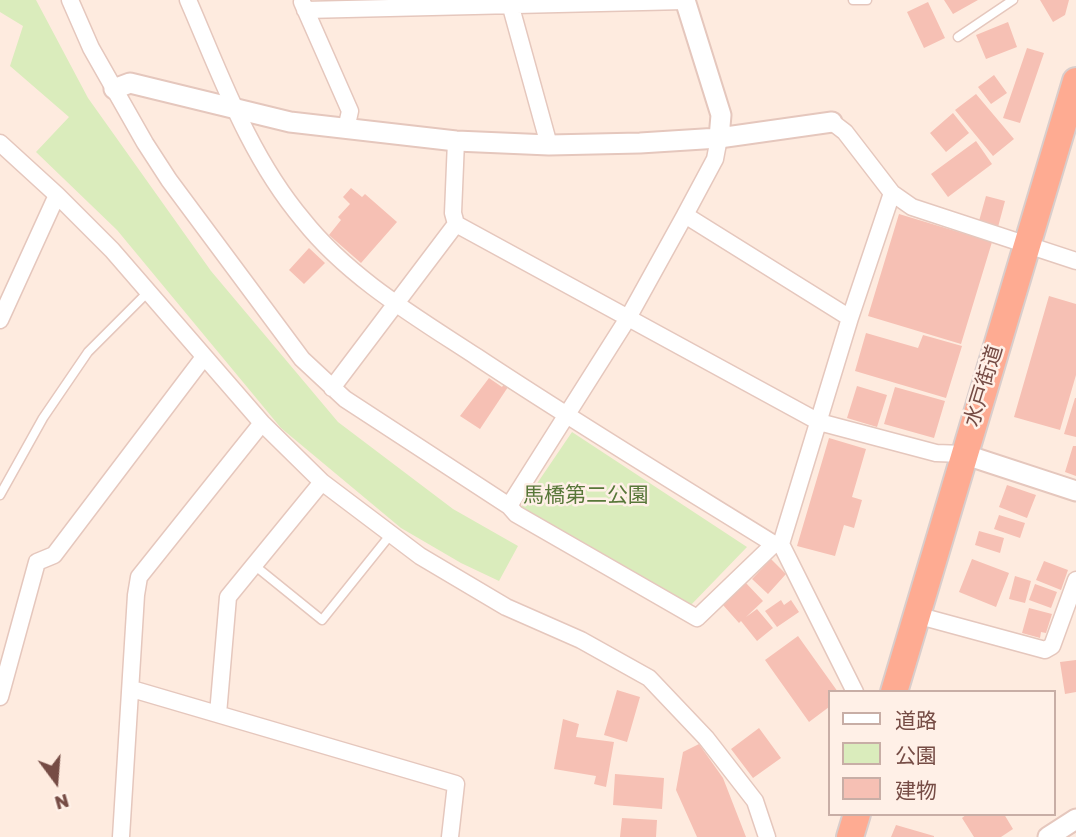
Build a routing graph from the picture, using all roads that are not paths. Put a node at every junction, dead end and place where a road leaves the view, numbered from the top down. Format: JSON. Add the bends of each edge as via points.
{"nodes":[{"id":1,"x":70,"y":0,"type":"edge"},
{"id":2,"x":188,"y":0,"type":"edge"},
{"id":3,"x":685,"y":0,"type":"edge"},
{"id":4,"x":853,"y":0,"type":"edge"},
{"id":5,"x":867,"y":0,"type":"edge"},
{"id":6,"x":1013,"y":0,"type":"edge"},
{"id":7,"x":509,"y":2,"type":"edge"},
{"id":8,"x":303,"y":5,"type":"edge"},
{"id":9,"x":958,"y":37,"type":"dead end"},
{"id":10,"x":1076,"y":81,"type":"edge"},
{"id":11,"x":114,"y":89,"type":"junction"},
{"id":12,"x":235,"y":110,"type":"junction"},
{"id":13,"x":832,"y":122,"type":"joint"},
{"id":14,"x":346,"y":129,"type":"junction"},
{"id":15,"x":719,"y":138,"type":"junction"},
{"id":16,"x":456,"y":141,"type":"junction"},
{"id":17,"x":0,"y":144,"type":"edge"},
{"id":18,"x":549,"y":145,"type":"junction"},
{"id":19,"x":892,"y":193,"type":"junction"},
{"id":20,"x":57,"y":195,"type":"junction"},
{"id":21,"x":685,"y":215,"type":"junction"},
{"id":22,"x":456,"y":224,"type":"junction"},
{"id":23,"x":1026,"y":246,"type":"junction"},
{"id":24,"x":1076,"y":261,"type":"edge"},
{"id":25,"x":149,"y":291,"type":"junction"},
{"id":26,"x":397,"y":303,"type":"junction"},
{"id":27,"x":628,"y":318,"type":"junction"},
{"id":28,"x":850,"y":318,"type":"junction"},
{"id":29,"x":0,"y":320,"type":"edge"},
{"id":30,"x":204,"y":358,"type":"junction"},
{"id":31,"x":332,"y":388,"type":"junction"},
{"id":32,"x":565,"y":415,"type":"junction"},
{"id":33,"x":819,"y":422,"type":"junction"},
{"id":34,"x":262,"y":423,"type":"junction"},
{"id":35,"x":963,"y":454,"type":"junction"},
{"id":36,"x":322,"y":482,"type":"junction"},
{"id":37,"x":1076,"y":491,"type":"edge"},
{"id":38,"x":0,"y":495,"type":"edge"},
{"id":39,"x":509,"y":506,"type":"junction"},
{"id":40,"x":391,"y":534,"type":"junction"},
{"id":41,"x":778,"y":544,"type":"junction"},
{"id":42,"x":254,"y":565,"type":"junction"},
{"id":43,"x":1076,"y":580,"type":"edge"},
{"id":44,"x":916,"y":615,"type":"junction"},
{"id":45,"x":132,"y":689,"type":"junction"},
{"id":46,"x":854,"y":690,"type":"edge"},
{"id":47,"x":895,"y":690,"type":"edge"},
{"id":48,"x":0,"y":697,"type":"edge"},
{"id":49,"x":218,"y":714,"type":"junction"},
{"id":50,"x":856,"y":816,"type":"edge"},
{"id":51,"x":1076,"y":819,"type":"edge"},
{"id":52,"x":121,"y":837,"type":"edge"},
{"id":53,"x":450,"y":837,"type":"edge"},
{"id":54,"x":767,"y":837,"type":"edge"},
{"id":55,"x":850,"y":837,"type":"edge"},
{"id":56,"x":1048,"y":837,"type":"edge"}],
"edges":[{"from":1,"to":11,"type":"street"},
{"from":2,"to":12,"type":"street"},
{"from":3,"to":7,"type":"street"},
{"from":3,"to":15,"type":"street","via":[[721,116]]},
{"from":4,"to":5,"type":"lane"},
{"from":6,"to":9,"type":"lane"},
{"from":7,"to":8,"type":"street"},
{"from":7,"to":18,"type":"street"},
{"from":8,"to":14,"type":"street","via":[[350,111]]},
{"from":10,"to":23,"type":"highway","name":"水戸街道"},
{"from":11,"to":12,"type":"street","via":[[130,83]]},
{"from":11,"to":31,"type":"street","via":[[169,180],[302,359]]},
{"from":12,"to":14,"type":"street"},
{"from":12,"to":26,"type":"street","via":[[270,176],[302,220],[333,254]]},
{"from":13,"to":15,"type":"street"},
{"from":13,"to":19,"type":"street"},
{"from":14,"to":16,"type":"street"},
{"from":15,"to":18,"type":"street"},
{"from":15,"to":21,"type":"street","via":[[715,159]]},
{"from":16,"to":18,"type":"street"},
{"from":16,"to":22,"type":"street"},
{"from":17,"to":20,"type":"street"},
{"from":19,"to":23,"type":"street","via":[[912,207]]},
{"from":19,"to":28,"type":"street"},
{"from":20,"to":25,"type":"street"},
{"from":20,"to":29,"type":"street"},
{"from":21,"to":27,"type":"street"},
{"from":21,"to":28,"type":"street"},
{"from":22,"to":26,"type":"street"},
{"from":22,"to":27,"type":"street"},
{"from":23,"to":24,"type":"street"},
{"from":23,"to":35,"type":"highway","name":"水戸街道"},
{"from":25,"to":30,"type":"street"},
{"from":25,"to":38,"type":"lane","via":[[88,352],[43,418]]},
{"from":26,"to":31,"type":"street"},
{"from":26,"to":32,"type":"street"},
{"from":27,"to":32,"type":"street"},
{"from":27,"to":33,"type":"street"},
{"from":28,"to":33,"type":"street"},
{"from":30,"to":34,"type":"street"},
{"from":30,"to":48,"type":"street","via":[[54,555],[37,562]]},
{"from":31,"to":39,"type":"street"},
{"from":32,"to":39,"type":"street"},
{"from":32,"to":41,"type":"street"},
{"from":33,"to":35,"type":"street","via":[[936,453]]},
{"from":33,"to":41,"type":"street"},
{"from":34,"to":36,"type":"street"},
{"from":34,"to":45,"type":"street","via":[[139,577]]},
{"from":35,"to":37,"type":"street"},
{"from":35,"to":44,"type":"highway","name":"水戸街道"},
{"from":36,"to":40,"type":"street"},
{"from":36,"to":42,"type":"street"},
{"from":39,"to":41,"type":"street","via":[[696,618]]},
{"from":40,"to":42,"type":"lane","via":[[322,620]]},
{"from":40,"to":54,"type":"street","via":[[506,607],[581,640],[649,678],[706,738],[755,801]]},
{"from":41,"to":46,"type":"street"},
{"from":42,"to":49,"type":"street","via":[[228,597]]},
{"from":43,"to":44,"type":"street","via":[[1052,646],[1045,650]]},
{"from":44,"to":47,"type":"highway","name":"水戸街道"},
{"from":45,"to":49,"type":"street"},
{"from":45,"to":52,"type":"street"},
{"from":49,"to":53,"type":"street","via":[[456,784]]},
{"from":50,"to":55,"type":"highway"},
{"from":51,"to":56,"type":"street"}]}
